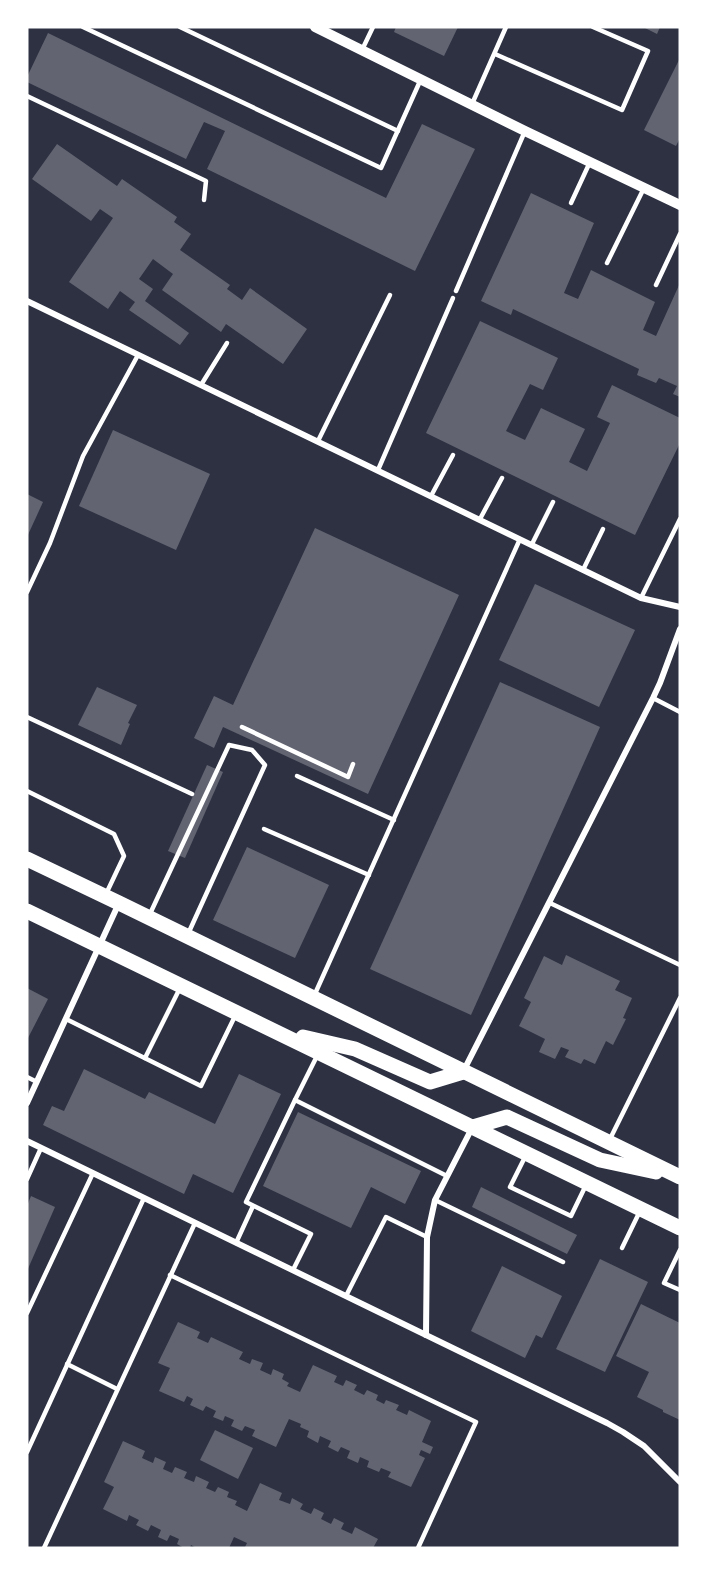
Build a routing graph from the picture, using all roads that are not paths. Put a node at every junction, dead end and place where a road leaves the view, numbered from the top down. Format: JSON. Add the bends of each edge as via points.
{"nodes":[{"id":1,"x":83,"y":27,"type":"edge"},
{"id":2,"x":180,"y":27,"type":"edge"},
{"id":3,"x":315,"y":27,"type":"edge"},
{"id":4,"x":373,"y":27,"type":"edge"},
{"id":5,"x":507,"y":27,"type":"edge"},
{"id":6,"x":593,"y":27,"type":"edge"},
{"id":7,"x":92,"y":29,"type":"edge"},
{"id":8,"x":362,"y":50,"type":"junction"},
{"id":9,"x":495,"y":54,"type":"junction"},
{"id":10,"x":421,"y":79,"type":"junction"},
{"id":11,"x":27,"y":96,"type":"edge"},
{"id":12,"x":472,"y":105,"type":"junction"},
{"id":13,"x":398,"y":131,"type":"junction"},
{"id":14,"x":525,"y":131,"type":"junction"},
{"id":15,"x":591,"y":162,"type":"junction"},
{"id":16,"x":644,"y":188,"type":"junction"},
{"id":17,"x":204,"y":200,"type":"dead end"},
{"id":18,"x":572,"y":203,"type":"dead end"},
{"id":19,"x":680,"y":205,"type":"edge"},
{"id":20,"x":680,"y":234,"type":"edge"},
{"id":21,"x":607,"y":263,"type":"dead end"},
{"id":22,"x":656,"y":285,"type":"dead end"},
{"id":23,"x":456,"y":291,"type":"dead end"},
{"id":24,"x":390,"y":295,"type":"dead end"},
{"id":25,"x":453,"y":298,"type":"dead end"},
{"id":26,"x":27,"y":301,"type":"edge"},
{"id":27,"x":227,"y":343,"type":"dead end"},
{"id":28,"x":138,"y":354,"type":"junction"},
{"id":29,"x":201,"y":385,"type":"junction"},
{"id":30,"x":318,"y":441,"type":"junction"},
{"id":31,"x":453,"y":455,"type":"dead end"},
{"id":32,"x":378,"y":470,"type":"junction"},
{"id":33,"x":502,"y":478,"type":"dead end"},
{"id":34,"x":431,"y":496,"type":"junction"},
{"id":35,"x":553,"y":502,"type":"dead end"},
{"id":36,"x":480,"y":519,"type":"junction"},
{"id":37,"x":680,"y":519,"type":"edge"},
{"id":38,"x":603,"y":529,"type":"dead end"},
{"id":39,"x":520,"y":539,"type":"junction"},
{"id":40,"x":532,"y":544,"type":"junction"},
{"id":41,"x":583,"y":570,"type":"junction"},
{"id":42,"x":27,"y":592,"type":"edge"},
{"id":43,"x":641,"y":598,"type":"junction"},
{"id":44,"x":680,"y":607,"type":"edge"},
{"id":45,"x":680,"y":629,"type":"edge"},
{"id":46,"x":653,"y":698,"type":"junction"},
{"id":47,"x":680,"y":712,"type":"edge"},
{"id":48,"x":27,"y":717,"type":"edge"},
{"id":49,"x":242,"y":727,"type":"dead end"},
{"id":50,"x":353,"y":764,"type":"dead end"},
{"id":51,"x":297,"y":776,"type":"dead end"},
{"id":52,"x":27,"y":791,"type":"edge"},
{"id":53,"x":192,"y":794,"type":"dead end"},
{"id":54,"x":394,"y":820,"type":"junction"},
{"id":55,"x":264,"y":829,"type":"dead end"},
{"id":56,"x":27,"y":859,"type":"edge"},
{"id":57,"x":369,"y":876,"type":"junction"},
{"id":58,"x":112,"y":900,"type":"junction"},
{"id":59,"x":550,"y":903,"type":"junction"},
{"id":60,"x":27,"y":910,"type":"edge"},
{"id":61,"x":149,"y":917,"type":"junction"},
{"id":62,"x":187,"y":936,"type":"junction"},
{"id":63,"x":100,"y":945,"type":"junction"},
{"id":64,"x":680,"y":965,"type":"edge"},
{"id":65,"x":182,"y":985,"type":"junction"},
{"id":66,"x":313,"y":998,"type":"junction"},
{"id":67,"x":680,"y":998,"type":"edge"},
{"id":68,"x":237,"y":1012,"type":"junction"},
{"id":69,"x":66,"y":1019,"type":"junction"},
{"id":70,"x":276,"y":1031,"type":"junction"},
{"id":71,"x":319,"y":1052,"type":"junction"},
{"id":72,"x":145,"y":1058,"type":"junction"},
{"id":73,"x":463,"y":1072,"type":"junction"},
{"id":74,"x":27,"y":1077,"type":"edge"},
{"id":75,"x":37,"y":1082,"type":"junction"},
{"id":76,"x":294,"y":1100,"type":"junction"},
{"id":77,"x":27,"y":1102,"type":"edge"},
{"id":78,"x":473,"y":1127,"type":"junction"},
{"id":79,"x":27,"y":1141,"type":"edge"},
{"id":80,"x":608,"y":1143,"type":"junction"},
{"id":81,"x":41,"y":1148,"type":"junction"},
{"id":82,"x":527,"y":1153,"type":"junction"},
{"id":83,"x":93,"y":1173,"type":"junction"},
{"id":84,"x":447,"y":1176,"type":"junction"},
{"id":85,"x":680,"y":1177,"type":"edge"},
{"id":86,"x":27,"y":1179,"type":"edge"},
{"id":87,"x":588,"y":1183,"type":"junction"},
{"id":88,"x":144,"y":1198,"type":"junction"},
{"id":89,"x":435,"y":1200,"type":"junction"},
{"id":90,"x":253,"y":1206,"type":"junction"},
{"id":91,"x":641,"y":1209,"type":"junction"},
{"id":92,"x":195,"y":1223,"type":"junction"},
{"id":93,"x":680,"y":1228,"type":"edge"},
{"id":94,"x":427,"y":1236,"type":"junction"},
{"id":95,"x":236,"y":1243,"type":"junction"},
{"id":96,"x":622,"y":1248,"type":"dead end"},
{"id":97,"x":680,"y":1250,"type":"edge"},
{"id":98,"x":563,"y":1262,"type":"dead end"},
{"id":99,"x":293,"y":1270,"type":"junction"},
{"id":100,"x":170,"y":1275,"type":"junction"},
{"id":101,"x":680,"y":1290,"type":"edge"},
{"id":102,"x":346,"y":1296,"type":"junction"},
{"id":103,"x":27,"y":1312,"type":"edge"},
{"id":104,"x":426,"y":1335,"type":"junction"},
{"id":105,"x":68,"y":1364,"type":"junction"},
{"id":106,"x":117,"y":1389,"type":"junction"},
{"id":107,"x":27,"y":1452,"type":"edge"},
{"id":108,"x":680,"y":1482,"type":"edge"},
{"id":109,"x":44,"y":1548,"type":"edge"},
{"id":110,"x":418,"y":1548,"type":"edge"}],
"edges":[{"from":1,"to":7,"type":"lane"},
{"from":2,"to":13,"type":"lane"},
{"from":3,"to":8,"type":"street"},
{"from":4,"to":8,"type":"lane"},
{"from":5,"to":9,"type":"lane"},
{"from":6,"to":9,"type":"lane","via":[[648,51],[622,110]]},
{"from":7,"to":13,"type":"lane","via":[[381,168]]},
{"from":8,"to":10,"type":"street"},
{"from":9,"to":12,"type":"lane"},
{"from":10,"to":12,"type":"street"},
{"from":10,"to":13,"type":"lane"},
{"from":11,"to":17,"type":"lane","via":[[206,181]]},
{"from":12,"to":14,"type":"street"},
{"from":14,"to":15,"type":"street"},
{"from":14,"to":23,"type":"lane"},
{"from":15,"to":16,"type":"street"},
{"from":15,"to":18,"type":"lane"},
{"from":16,"to":19,"type":"street"},
{"from":16,"to":21,"type":"lane"},
{"from":20,"to":22,"type":"lane"},
{"from":24,"to":30,"type":"lane"},
{"from":25,"to":32,"type":"lane"},
{"from":26,"to":28,"type":"street"},
{"from":27,"to":29,"type":"lane"},
{"from":28,"to":29,"type":"street"},
{"from":28,"to":42,"type":"lane","via":[[83,456]]},
{"from":29,"to":30,"type":"street"},
{"from":30,"to":32,"type":"street"},
{"from":31,"to":34,"type":"lane"},
{"from":32,"to":34,"type":"street"},
{"from":33,"to":36,"type":"lane"},
{"from":34,"to":36,"type":"street"},
{"from":35,"to":40,"type":"lane"},
{"from":36,"to":39,"type":"street"},
{"from":37,"to":43,"type":"lane"},
{"from":38,"to":41,"type":"lane"},
{"from":39,"to":40,"type":"street"},
{"from":39,"to":54,"type":"lane"},
{"from":40,"to":41,"type":"street"},
{"from":41,"to":43,"type":"street"},
{"from":43,"to":44,"type":"street"},
{"from":45,"to":46,"type":"street"},
{"from":46,"to":47,"type":"lane"},
{"from":46,"to":59,"type":"street"},
{"from":48,"to":53,"type":"lane"},
{"from":49,"to":50,"type":"lane","via":[[348,777]]},
{"from":51,"to":54,"type":"lane"},
{"from":52,"to":58,"type":"lane","via":[[114,834],[124,856]]},
{"from":54,"to":57,"type":"lane"},
{"from":55,"to":57,"type":"lane"},
{"from":56,"to":58,"type":"main road"},
{"from":57,"to":66,"type":"lane"},
{"from":58,"to":61,"type":"main road"},
{"from":58,"to":63,"type":"street"},
{"from":59,"to":64,"type":"lane"},
{"from":59,"to":73,"type":"street"},
{"from":60,"to":63,"type":"main road"},
{"from":61,"to":62,"type":"main road"},
{"from":61,"to":62,"type":"lane","via":[[229,745],[252,750],[265,765]]},
{"from":62,"to":66,"type":"main road"},
{"from":63,"to":65,"type":"main road"},
{"from":63,"to":69,"type":"street"},
{"from":65,"to":68,"type":"main road"},
{"from":65,"to":72,"type":"lane"},
{"from":66,"to":73,"type":"main road"},
{"from":67,"to":80,"type":"lane"},
{"from":68,"to":70,"type":"main road"},
{"from":68,"to":72,"type":"lane","via":[[201,1086]]},
{"from":69,"to":72,"type":"lane"},
{"from":69,"to":75,"type":"street"},
{"from":70,"to":71,"type":"main road"},
{"from":70,"to":73,"type":"main road","via":[[355,1049],[430,1082]]},
{"from":71,"to":76,"type":"lane"},
{"from":71,"to":78,"type":"main road"},
{"from":73,"to":80,"type":"main road"},
{"from":74,"to":75,"type":"lane"},
{"from":75,"to":77,"type":"street"},
{"from":76,"to":84,"type":"lane"},
{"from":76,"to":90,"type":"lane","via":[[246,1202]]},
{"from":78,"to":82,"type":"main road"},
{"from":78,"to":84,"type":"street"},
{"from":78,"to":85,"type":"main road","via":[[507,1117],[600,1160]]},
{"from":79,"to":81,"type":"street"},
{"from":80,"to":85,"type":"main road"},
{"from":81,"to":83,"type":"street"},
{"from":81,"to":86,"type":"lane"},
{"from":82,"to":87,"type":"main road"},
{"from":82,"to":87,"type":"lane","via":[[510,1187],[571,1216]]},
{"from":83,"to":88,"type":"street"},
{"from":83,"to":103,"type":"lane"},
{"from":84,"to":89,"type":"street"},
{"from":87,"to":91,"type":"main road"},
{"from":88,"to":92,"type":"street"},
{"from":88,"to":105,"type":"lane"},
{"from":89,"to":94,"type":"street"},
{"from":89,"to":98,"type":"lane"},
{"from":90,"to":95,"type":"lane"},
{"from":90,"to":99,"type":"lane","via":[[311,1234]]},
{"from":91,"to":93,"type":"main road"},
{"from":91,"to":96,"type":"lane"},
{"from":92,"to":95,"type":"street"},
{"from":92,"to":100,"type":"lane"},
{"from":94,"to":102,"type":"lane","via":[[386,1217]]},
{"from":94,"to":104,"type":"street"},
{"from":95,"to":99,"type":"street"},
{"from":97,"to":101,"type":"lane","via":[[664,1282]]},
{"from":99,"to":102,"type":"street"},
{"from":100,"to":106,"type":"lane"},
{"from":100,"to":110,"type":"lane","via":[[476,1422]]},
{"from":102,"to":104,"type":"street"},
{"from":104,"to":108,"type":"street","via":[[623,1432],[644,1446]]},
{"from":105,"to":106,"type":"lane"},
{"from":105,"to":107,"type":"lane"},
{"from":106,"to":109,"type":"lane"}]}
